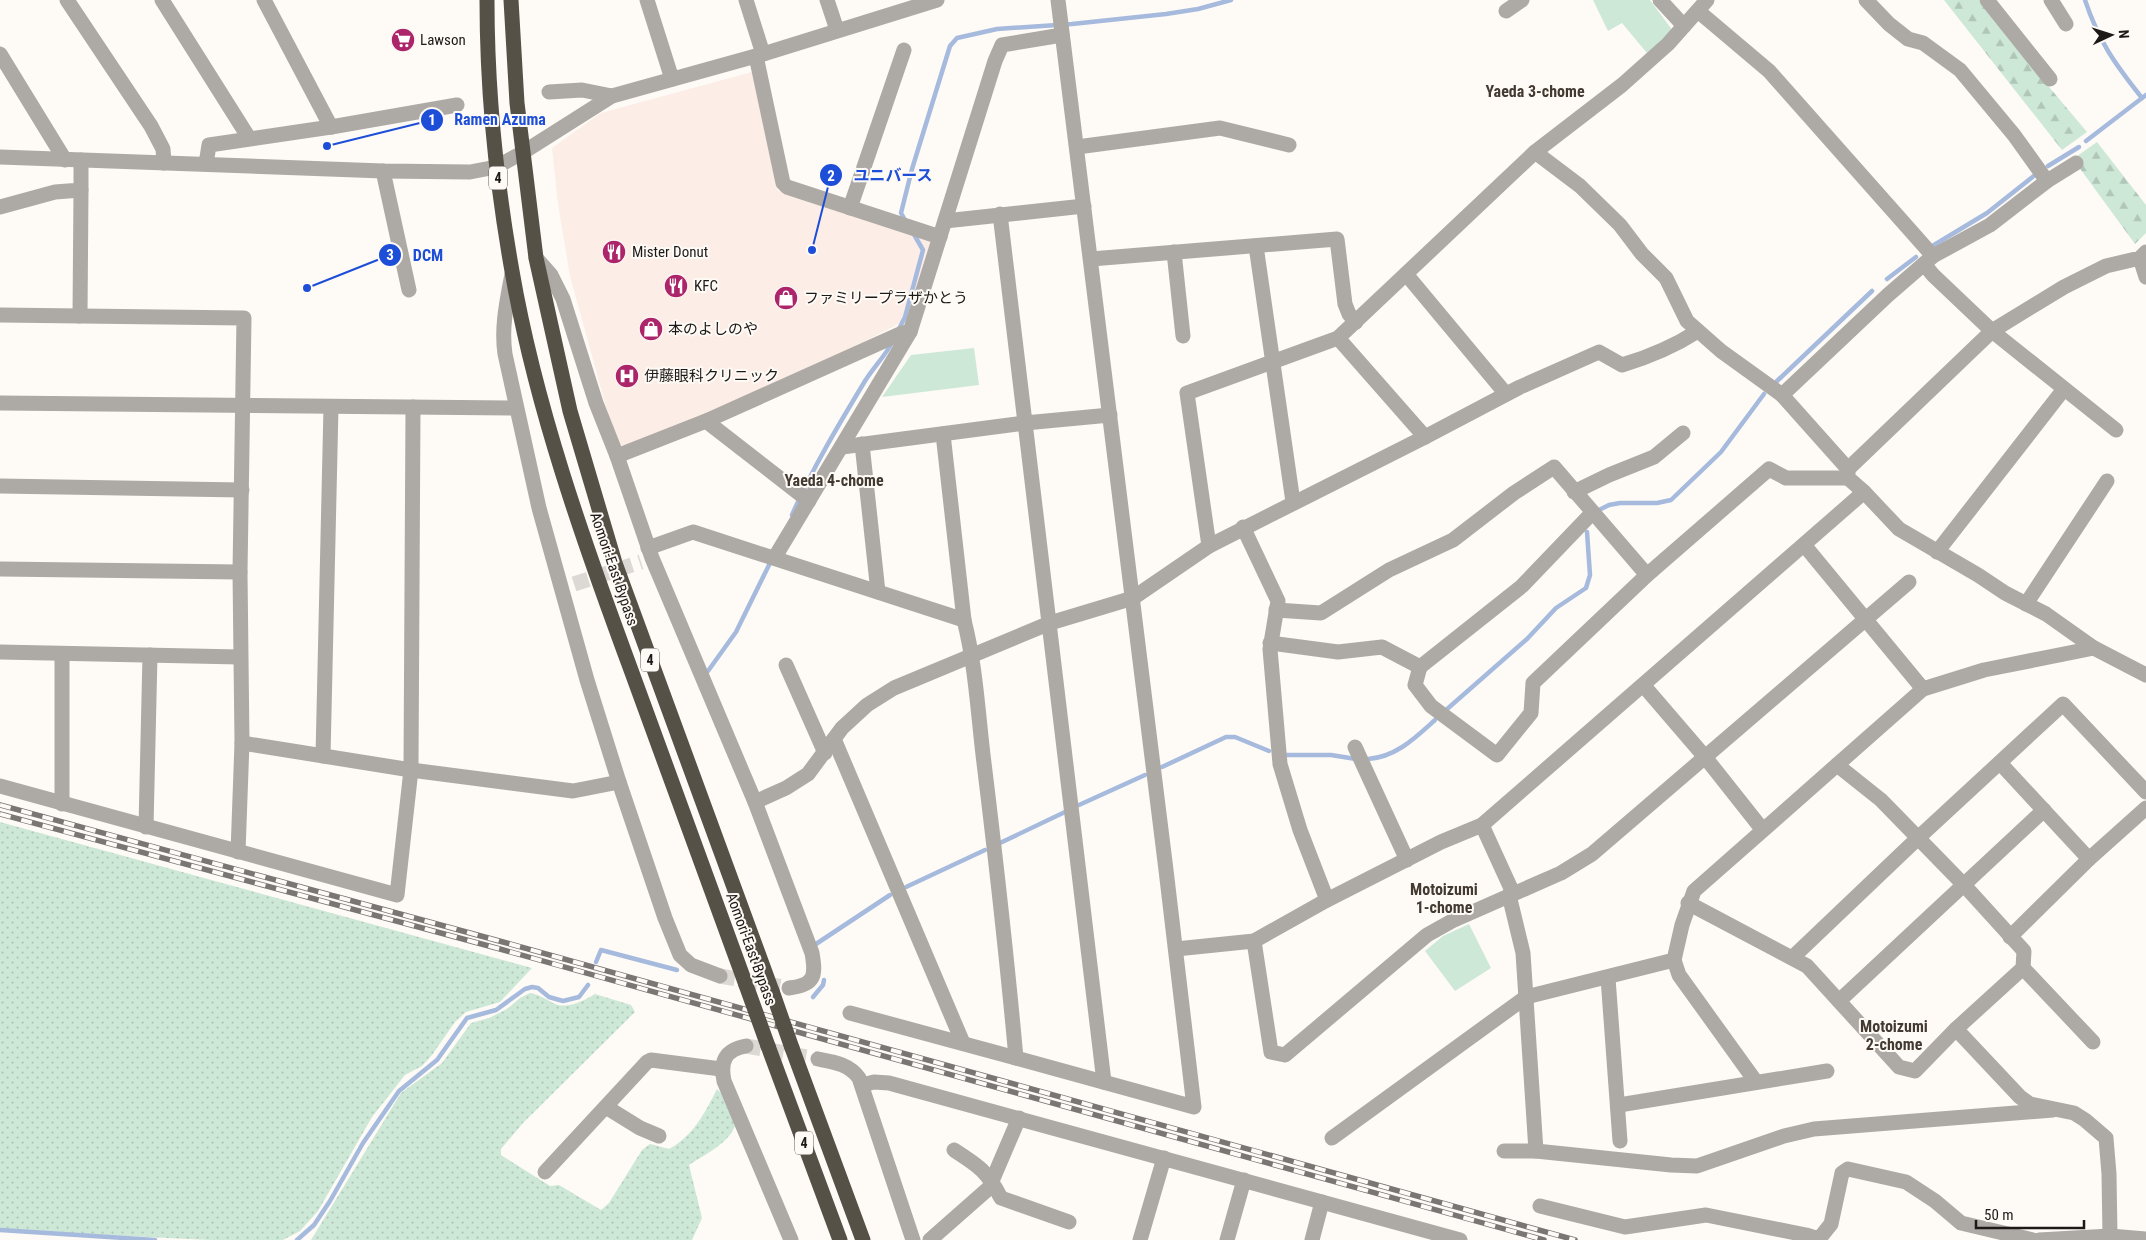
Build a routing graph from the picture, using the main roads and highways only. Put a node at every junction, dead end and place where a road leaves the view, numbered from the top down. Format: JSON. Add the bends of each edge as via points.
{"nodes":[{"id":1,"x":487,"y":0,"type":"edge"},
{"id":2,"x":511,"y":0,"type":"edge"},
{"id":3,"x":840,"y":1240,"type":"edge"},
{"id":4,"x":863,"y":1240,"type":"edge"}],
"edges":[{"from":1,"to":3,"type":"highway","name":"Aomori-East Bypass","number":"4","bridge":true,"via":[[489,96],[496,167],[512,273],[547,419],[594,569]]},
{"from":2,"to":4,"type":"highway","name":"Aomori-East Bypass","number":"4","bridge":true,"via":[[517,103],[536,258],[570,411],[615,563]]}]}
